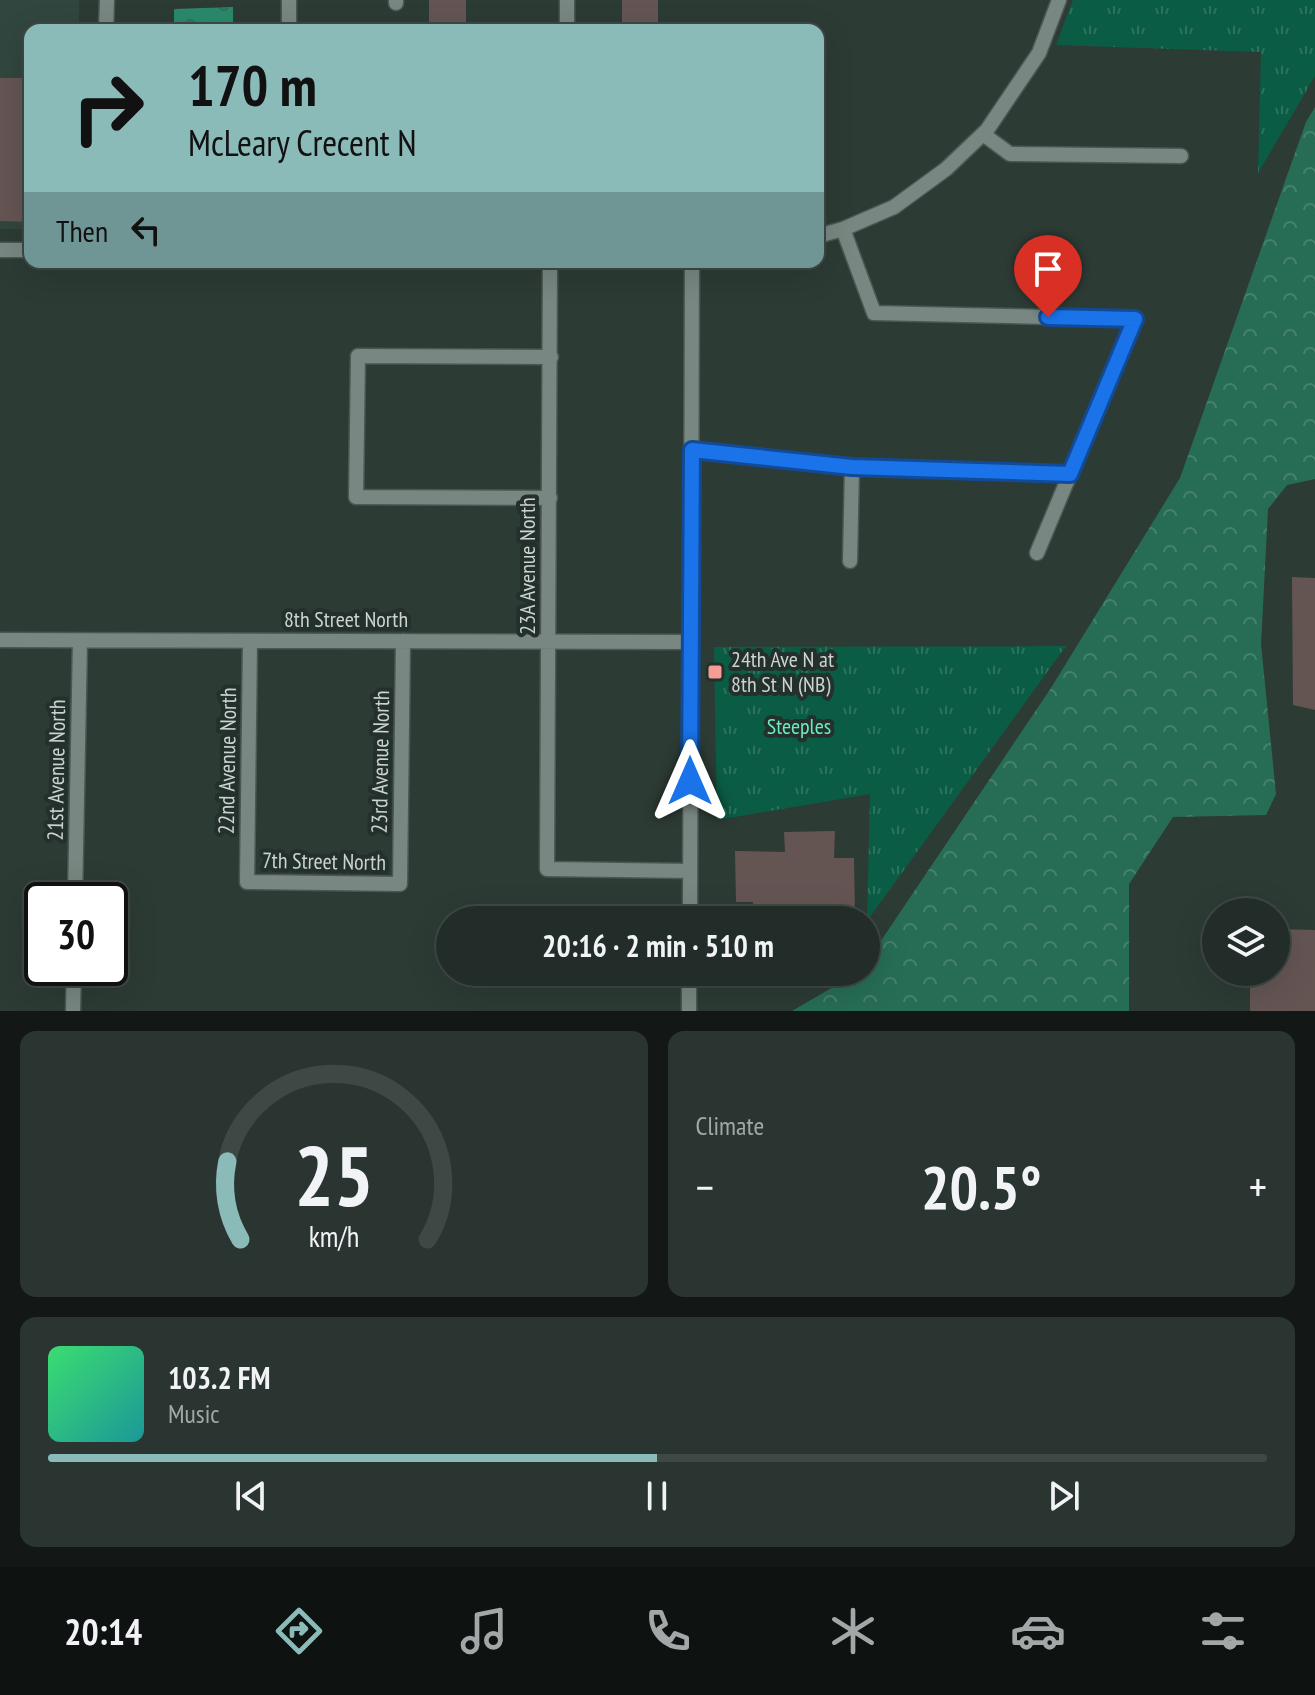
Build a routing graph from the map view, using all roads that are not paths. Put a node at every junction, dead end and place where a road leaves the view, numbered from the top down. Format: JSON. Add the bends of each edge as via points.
{"nodes":[{"id":1,"x":107,"y":0,"type":"edge"},
{"id":2,"x":289,"y":0,"type":"edge"},
{"id":3,"x":567,"y":0,"type":"edge"},
{"id":4,"x":1059,"y":0,"type":"edge"},
{"id":5,"x":106,"y":24,"type":"edge"},
{"id":6,"x":289,"y":24,"type":"edge"},
{"id":7,"x":567,"y":24,"type":"edge"},
{"id":8,"x":983,"y":134,"type":"junction"},
{"id":9,"x":1181,"y":156,"type":"dead end"},
{"id":10,"x":843,"y":229,"type":"junction"},
{"id":11,"x":824,"y":234,"type":"edge"},
{"id":12,"x":0,"y":250,"type":"edge"},
{"id":13,"x":24,"y":250,"type":"edge"},
{"id":14,"x":550,"y":268,"type":"edge"},
{"id":15,"x":692,"y":268,"type":"edge"},
{"id":16,"x":551,"y":357,"type":"junction"},
{"id":17,"x":692,"y":450,"type":"junction"},
{"id":18,"x":852,"y":467,"type":"junction"},
{"id":19,"x":1070,"y":474,"type":"junction"},
{"id":20,"x":550,"y":498,"type":"junction"},
{"id":21,"x":1037,"y":553,"type":"dead end"},
{"id":22,"x":850,"y":561,"type":"dead end"},
{"id":23,"x":0,"y":640,"type":"edge"},
{"id":24,"x":80,"y":641,"type":"junction"},
{"id":25,"x":250,"y":641,"type":"junction"},
{"id":26,"x":403,"y":641,"type":"junction"},
{"id":27,"x":549,"y":642,"type":"junction"},
{"id":28,"x":691,"y":642,"type":"junction"},
{"id":29,"x":690,"y":871,"type":"junction"},
{"id":30,"x":75,"y":882,"type":"edge"},
{"id":31,"x":247,"y":882,"type":"joint"},
{"id":32,"x":400,"y":884,"type":"joint"},
{"id":33,"x":690,"y":906,"type":"edge"},
{"id":34,"x":74,"y":986,"type":"edge"},
{"id":35,"x":689,"y":986,"type":"edge"},
{"id":36,"x":73,"y":1011,"type":"edge"},
{"id":37,"x":689,"y":1011,"type":"edge"}],
"edges":[{"from":1,"to":5,"type":"street"},
{"from":2,"to":6,"type":"street"},
{"from":3,"to":7,"type":"street"},
{"from":4,"to":8,"type":"street","via":[[1039,53]]},
{"from":8,"to":9,"type":"street","via":[[1010,154]]},
{"from":8,"to":10,"type":"street","via":[[894,207]]},
{"from":10,"to":11,"type":"street"},
{"from":10,"to":19,"type":"street","via":[[874,313],[1135,319]]},
{"from":12,"to":13,"type":"street"},
{"from":14,"to":16,"type":"street","name":"23A Avenue North"},
{"from":15,"to":17,"type":"street"},
{"from":16,"to":20,"type":"street","name":"23A Avenue North"},
{"from":16,"to":20,"type":"street","via":[[358,356],[356,497]]},
{"from":17,"to":18,"type":"street"},
{"from":17,"to":28,"type":"street"},
{"from":18,"to":19,"type":"street"},
{"from":18,"to":22,"type":"street"},
{"from":19,"to":21,"type":"street"},
{"from":20,"to":27,"type":"street","name":"23A Avenue North"},
{"from":23,"to":24,"type":"street","name":"8th Street North"},
{"from":24,"to":25,"type":"street","name":"8th Street North"},
{"from":24,"to":30,"type":"street","name":"21st Avenue North"},
{"from":25,"to":26,"type":"street","name":"8th Street North"},
{"from":25,"to":31,"type":"street","name":"22nd Avenue North"},
{"from":26,"to":27,"type":"street","name":"8th Street North"},
{"from":26,"to":32,"type":"street","name":"23rd Avenue North"},
{"from":27,"to":28,"type":"street","name":"8th Street North"},
{"from":27,"to":29,"type":"street","name":"23A Avenue North","via":[[547,869]]},
{"from":28,"to":29,"type":"street"},
{"from":29,"to":33,"type":"street"},
{"from":31,"to":32,"type":"street","name":"7th Street North"},
{"from":34,"to":36,"type":"street"},
{"from":35,"to":37,"type":"street"}]}
